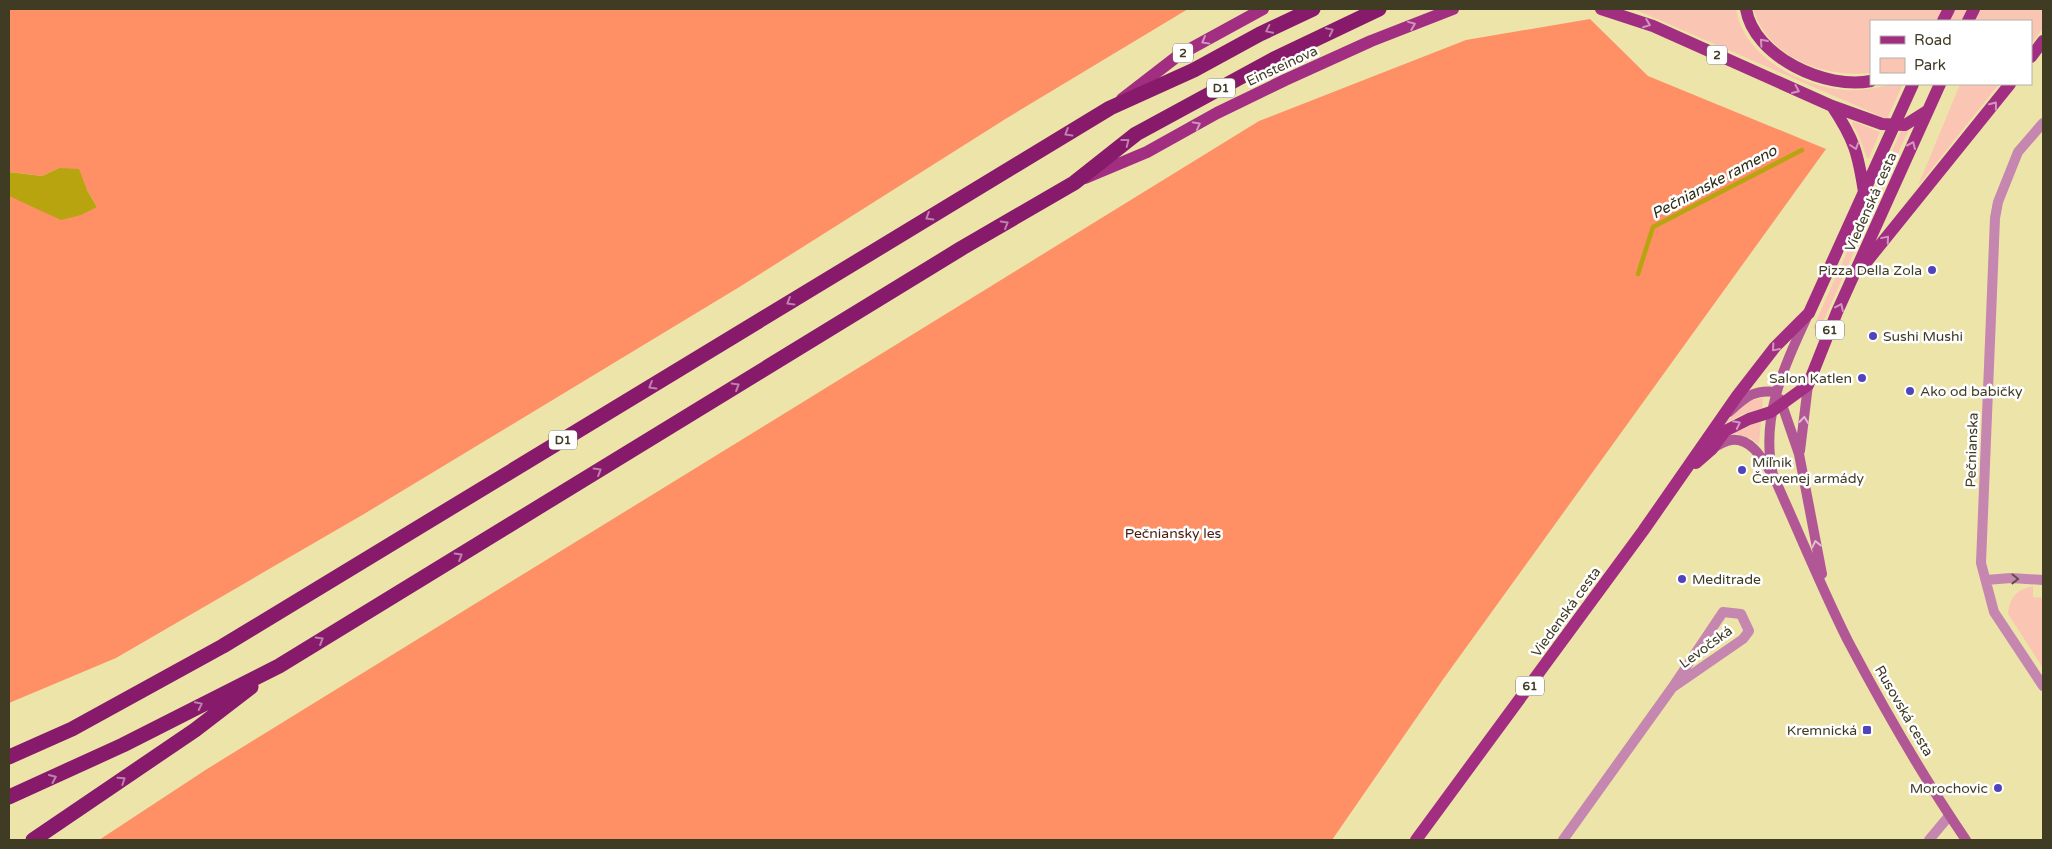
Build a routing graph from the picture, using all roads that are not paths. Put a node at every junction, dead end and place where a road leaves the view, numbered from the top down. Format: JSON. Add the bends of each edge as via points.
{"nodes":[{"id":1,"x":1263,"y":9,"type":"edge"},
{"id":2,"x":1313,"y":9,"type":"edge"},
{"id":3,"x":1379,"y":9,"type":"edge"},
{"id":4,"x":1453,"y":9,"type":"edge"},
{"id":5,"x":1601,"y":9,"type":"edge"},
{"id":6,"x":1746,"y":9,"type":"edge"},
{"id":7,"x":2043,"y":41,"type":"edge"},
{"id":8,"x":2032,"y":56,"type":"edge"},
{"id":9,"x":1870,"y":81,"type":"edge"},
{"id":10,"x":1913,"y":85,"type":"edge"},
{"id":11,"x":1940,"y":85,"type":"edge"},
{"id":12,"x":2009,"y":85,"type":"edge"},
{"id":13,"x":1832,"y":106,"type":"junction"},
{"id":14,"x":1110,"y":108,"type":"junction"},
{"id":15,"x":1929,"y":109,"type":"junction"},
{"id":16,"x":2043,"y":123,"type":"edge"},
{"id":17,"x":1894,"y":126,"type":"junction"},
{"id":18,"x":1074,"y":183,"type":"junction"},
{"id":19,"x":1864,"y":192,"type":"junction"},
{"id":20,"x":1854,"y":276,"type":"junction"},
{"id":21,"x":1809,"y":313,"type":"junction"},
{"id":22,"x":1808,"y":385,"type":"junction"},
{"id":23,"x":1776,"y":392,"type":"junction"},
{"id":24,"x":1783,"y":404,"type":"junction"},
{"id":25,"x":1771,"y":412,"type":"junction"},
{"id":26,"x":1717,"y":423,"type":"junction"},
{"id":27,"x":1712,"y":449,"type":"junction"},
{"id":28,"x":1799,"y":454,"type":"junction"},
{"id":29,"x":1685,"y":473,"type":"junction"},
{"id":30,"x":1773,"y":475,"type":"junction"},
{"id":31,"x":1986,"y":580,"type":"junction"},
{"id":32,"x":2043,"y":580,"type":"edge"},
{"id":33,"x":1826,"y":592,"type":"junction"},
{"id":34,"x":279,"y":666,"type":"junction"},
{"id":35,"x":2043,"y":686,"type":"edge"},
{"id":36,"x":1672,"y":688,"type":"junction"},
{"id":37,"x":9,"y":757,"type":"edge"},
{"id":38,"x":9,"y":797,"type":"edge"},
{"id":39,"x":1949,"y":816,"type":"junction"},
{"id":40,"x":33,"y":840,"type":"edge"},
{"id":41,"x":1416,"y":840,"type":"edge"},
{"id":42,"x":1563,"y":840,"type":"edge"},
{"id":43,"x":1929,"y":840,"type":"edge"},
{"id":44,"x":1966,"y":840,"type":"edge"}],
"edges":[{"from":1,"to":14,"type":"main road","number":"2","one_way":true,"via":[[1179,55]]},
{"from":2,"to":14,"type":"highway","number":"D1","one_way":true,"via":[[1194,70]]},
{"from":18,"to":3,"type":"highway","number":"D1","one_way":true,"via":[[1136,134],[1274,59]]},
{"from":18,"to":4,"type":"main road","name":"Einsteinova","one_way":true,"via":[[1147,152],[1285,80]]},
{"from":5,"to":13,"type":"main road","number":"2","one_way":true,"via":[[1653,26]]},
{"from":9,"to":6,"type":"main road","one_way":true,"via":[[1838,81],[1781,58],[1754,31]]},
{"from":7,"to":8,"type":"main road"},
{"from":10,"to":17,"type":"main road","name":"Viedenská cesta","number":"61"},
{"from":11,"to":15,"type":"main road","name":"Viedenská cesta","number":"61"},
{"from":20,"to":12,"type":"main road","one_way":true},
{"from":13,"to":17,"type":"main road","number":"2"},
{"from":13,"to":19,"type":"main road","one_way":true,"via":[[1855,144]]},
{"from":14,"to":37,"type":"highway","number":"D1","one_way":true,"via":[[222,646],[80,724]]},
{"from":15,"to":17,"type":"main road","via":[[1905,125]]},
{"from":20,"to":15,"type":"main road","name":"Viedenská cesta","number":"61","one_way":true},
{"from":16,"to":31,"type":"street","name":"Pečnianska","via":[[2018,152],[1995,218],[1981,562]]},
{"from":17,"to":19,"type":"main road","name":"Viedenská cesta","number":"61"},
{"from":34,"to":18,"type":"highway","number":"D1","one_way":true},
{"from":19,"to":21,"type":"main road","name":"Viedenská cesta","number":"61"},
{"from":22,"to":20,"type":"main road","name":"Viedenská cesta","number":"61","one_way":true},
{"from":21,"to":23,"type":"street","name":"Rusovská cesta"},
{"from":21,"to":26,"type":"main road","name":"Viedenská cesta","number":"61","one_way":true,"via":[[1775,347]]},
{"from":22,"to":24,"type":"main road","name":"Viedenská cesta","number":"61"},
{"from":28,"to":22,"type":"street","name":"Rusovská cesta","one_way":true},
{"from":23,"to":24,"type":"street","name":"Rusovská cesta"},
{"from":23,"to":25,"type":"street","name":"Rusovská cesta"},
{"from":23,"to":26,"type":"street","via":[[1764,390],[1754,393]]},
{"from":24,"to":25,"type":"main road","name":"Viedenská cesta","number":"61"},
{"from":24,"to":28,"type":"street","name":"Rusovská cesta"},
{"from":27,"to":25,"type":"main road","name":"Viedenská cesta","number":"61","one_way":true,"via":[[1731,427]]},
{"from":25,"to":30,"type":"street","name":"Rusovská cesta"},
{"from":26,"to":29,"type":"main road","name":"Viedenská cesta","number":"61"},
{"from":27,"to":29,"type":"main road","name":"Viedenská cesta","number":"61"},
{"from":27,"to":30,"type":"street","name":"Rusovská cesta","via":[[1732,440],[1744,442],[1758,453]]},
{"from":33,"to":28,"type":"street","name":"Rusovská cesta","one_way":true},
{"from":29,"to":41,"type":"main road","name":"Viedenská cesta","number":"61"},
{"from":30,"to":33,"type":"street","name":"Rusovská cesta"},
{"from":31,"to":32,"type":"street","one_way":true},
{"from":31,"to":35,"type":"street","name":"Pečnianska","via":[[1994,612]]},
{"from":33,"to":39,"type":"street","name":"Rusovská cesta","via":[[1868,677]]},
{"from":38,"to":34,"type":"highway","one_way":true,"via":[[123,745]]},
{"from":40,"to":34,"type":"highway","one_way":true,"via":[[195,730]]},
{"from":36,"to":36,"type":"street","name":"Levočská","via":[[1723,612],[1740,614],[1749,630],[1743,639]]},
{"from":36,"to":42,"type":"street","name":"Levočská"},
{"from":39,"to":43,"type":"street"},
{"from":39,"to":44,"type":"street","name":"Rusovská cesta"}]}
